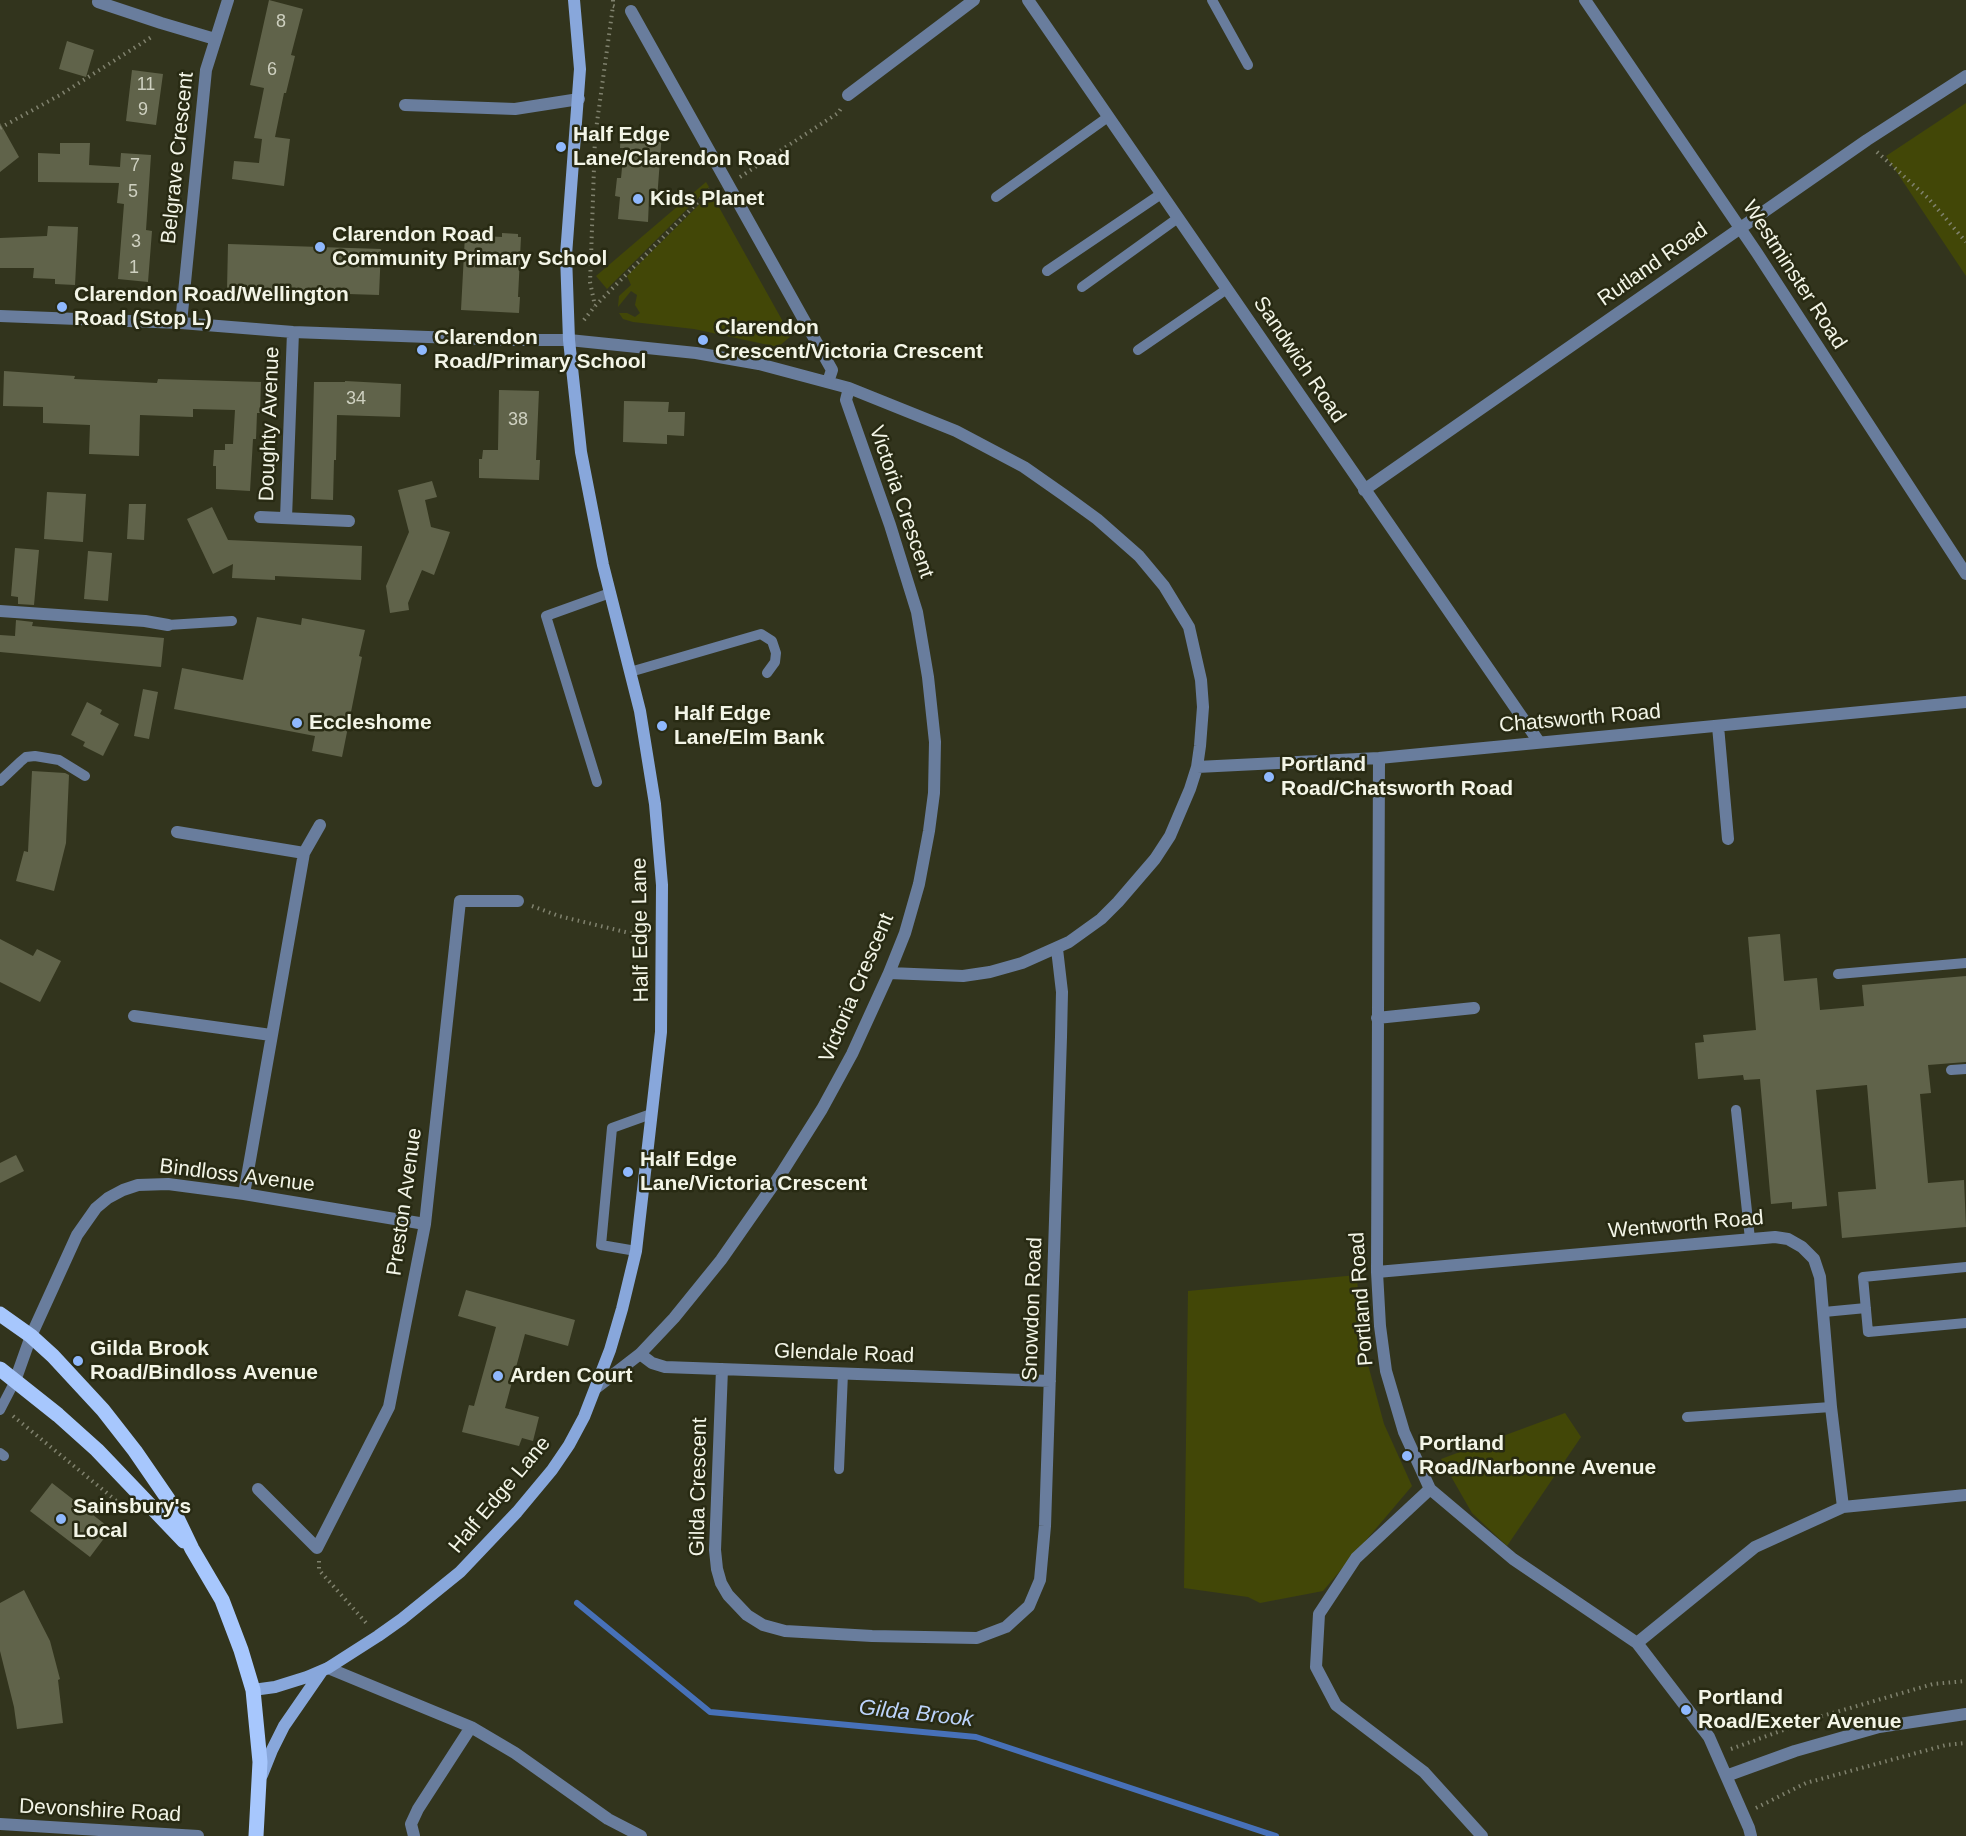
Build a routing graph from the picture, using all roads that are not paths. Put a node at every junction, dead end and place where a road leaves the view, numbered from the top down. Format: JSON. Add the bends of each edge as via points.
{"nodes":[{"id":1,"x":228,"y":0,"type":"edge"},
{"id":2,"x":574,"y":0,"type":"edge"},
{"id":3,"x":974,"y":0,"type":"edge"},
{"id":4,"x":1028,"y":0,"type":"edge"},
{"id":5,"x":1212,"y":0,"type":"edge"},
{"id":6,"x":1585,"y":0,"type":"edge"},
{"id":7,"x":98,"y":2,"type":"dead end"},
{"id":8,"x":631,"y":11,"type":"dead end"},
{"id":9,"x":215,"y":39,"type":"junction"},
{"id":10,"x":1248,"y":65,"type":"dead end"},
{"id":11,"x":1966,"y":76,"type":"edge"},
{"id":12,"x":848,"y":95,"type":"road end"},
{"id":13,"x":579,"y":99,"type":"junction"},
{"id":14,"x":405,"y":105,"type":"dead end"},
{"id":15,"x":1108,"y":117,"type":"junction"},
{"id":16,"x":1161,"y":194,"type":"junction"},
{"id":17,"x":996,"y":197,"type":"dead end"},
{"id":18,"x":1178,"y":218,"type":"junction"},
{"id":19,"x":1740,"y":228,"type":"junction"},
{"id":20,"x":1047,"y":271,"type":"dead end"},
{"id":21,"x":1082,"y":287,"type":"dead end"},
{"id":22,"x":1227,"y":289,"type":"junction"},
{"id":23,"x":0,"y":316,"type":"edge"},
{"id":24,"x":181,"y":322,"type":"junction"},
{"id":25,"x":293,"y":332,"type":"junction"},
{"id":26,"x":569,"y":340,"type":"junction"},
{"id":27,"x":1138,"y":350,"type":"dead end"},
{"id":28,"x":828,"y":382,"type":"junction"},
{"id":29,"x":849,"y":388,"type":"junction"},
{"id":30,"x":1365,"y":490,"type":"junction"},
{"id":31,"x":260,"y":517,"type":"dead end"},
{"id":32,"x":286,"y":518,"type":"junction"},
{"id":33,"x":349,"y":521,"type":"dead end"},
{"id":34,"x":1966,"y":574,"type":"edge"},
{"id":35,"x":610,"y":593,"type":"junction"},
{"id":36,"x":0,"y":611,"type":"edge"},
{"id":37,"x":232,"y":621,"type":"dead end"},
{"id":38,"x":168,"y":625,"type":"joint"},
{"id":39,"x":630,"y":672,"type":"junction"},
{"id":40,"x":767,"y":673,"type":"dead end"},
{"id":41,"x":1966,"y":702,"type":"edge"},
{"id":42,"x":1718,"y":726,"type":"junction"},
{"id":43,"x":1539,"y":742,"type":"junction"},
{"id":44,"x":1379,"y":758,"type":"junction"},
{"id":45,"x":1197,"y":767,"type":"junction"},
{"id":46,"x":85,"y":776,"type":"dead end"},
{"id":47,"x":0,"y":781,"type":"edge"},
{"id":48,"x":597,"y":782,"type":"dead end"},
{"id":49,"x":320,"y":825,"type":"dead end"},
{"id":50,"x":177,"y":832,"type":"dead end"},
{"id":51,"x":1728,"y":839,"type":"dead end"},
{"id":52,"x":304,"y":853,"type":"junction"},
{"id":53,"x":518,"y":901,"type":"road end"},
{"id":54,"x":1057,"y":949,"type":"junction"},
{"id":55,"x":1966,"y":963,"type":"edge"},
{"id":56,"x":889,"y":973,"type":"junction"},
{"id":57,"x":1838,"y":974,"type":"dead end"},
{"id":58,"x":1474,"y":1008,"type":"dead end"},
{"id":59,"x":134,"y":1016,"type":"dead end"},
{"id":60,"x":1377,"y":1018,"type":"junction"},
{"id":61,"x":271,"y":1035,"type":"junction"},
{"id":62,"x":1966,"y":1069,"type":"edge"},
{"id":63,"x":1951,"y":1070,"type":"dead end"},
{"id":64,"x":1736,"y":1110,"type":"dead end"},
{"id":65,"x":651,"y":1114,"type":"junction"},
{"id":66,"x":244,"y":1194,"type":"junction"},
{"id":67,"x":425,"y":1224,"type":"junction"},
{"id":68,"x":1750,"y":1239,"type":"junction"},
{"id":69,"x":636,"y":1251,"type":"junction"},
{"id":70,"x":1966,"y":1268,"type":"edge"},
{"id":71,"x":1377,"y":1272,"type":"junction"},
{"id":72,"x":1866,"y":1308,"type":"junction"},
{"id":73,"x":1824,"y":1312,"type":"junction"},
{"id":74,"x":0,"y":1314,"type":"edge"},
{"id":75,"x":1966,"y":1323,"type":"edge"},
{"id":76,"x":31,"y":1336,"type":"junction"},
{"id":77,"x":640,"y":1354,"type":"junction"},
{"id":78,"x":0,"y":1369,"type":"edge"},
{"id":79,"x":722,"y":1369,"type":"junction"},
{"id":80,"x":843,"y":1373,"type":"junction"},
{"id":81,"x":15,"y":1381,"type":"junction"},
{"id":82,"x":1050,"y":1381,"type":"junction"},
{"id":83,"x":596,"y":1388,"type":"junction"},
{"id":84,"x":1831,"y":1407,"type":"junction"},
{"id":85,"x":1,"y":1409,"type":"edge"},
{"id":86,"x":1687,"y":1416,"type":"dead end"},
{"id":87,"x":839,"y":1469,"type":"dead end"},
{"id":88,"x":258,"y":1489,"type":"dead end"},
{"id":89,"x":1430,"y":1489,"type":"junction"},
{"id":90,"x":1966,"y":1495,"type":"edge"},
{"id":91,"x":1843,"y":1507,"type":"junction"},
{"id":92,"x":192,"y":1549,"type":"junction"},
{"id":93,"x":977,"y":1638,"type":"joint"},
{"id":94,"x":1637,"y":1643,"type":"junction"},
{"id":95,"x":325,"y":1669,"type":"junction"},
{"id":96,"x":253,"y":1690,"type":"junction"},
{"id":97,"x":1966,"y":1714,"type":"edge"},
{"id":98,"x":471,"y":1727,"type":"junction"},
{"id":99,"x":1726,"y":1776,"type":"junction"},
{"id":100,"x":259,"y":1785,"type":"junction"},
{"id":101,"x":0,"y":1824,"type":"edge"},
{"id":102,"x":198,"y":1836,"type":"edge"},
{"id":103,"x":256,"y":1836,"type":"edge"},
{"id":104,"x":414,"y":1836,"type":"edge"},
{"id":105,"x":641,"y":1836,"type":"edge"},
{"id":106,"x":1482,"y":1836,"type":"edge"},
{"id":107,"x":1751,"y":1836,"type":"edge"}],
"edges":[{"from":1,"to":9,"type":"street","name":"Belgrave Crescent"},
{"from":2,"to":13,"type":"main road","name":"Half Edge Lane"},
{"from":3,"to":12,"type":"street"},
{"from":4,"to":15,"type":"street","name":"Sandwich Road"},
{"from":5,"to":10,"type":"lane"},
{"from":6,"to":19,"type":"street","name":"Westminster Road"},
{"from":7,"to":9,"type":"street"},
{"from":8,"to":28,"type":"street","via":[[832,370]]},
{"from":9,"to":24,"type":"street","name":"Belgrave Crescent","via":[[206,70]]},
{"from":11,"to":19,"type":"street","name":"Rutland Road"},
{"from":13,"to":14,"type":"street","via":[[515,109]]},
{"from":13,"to":26,"type":"main road","name":"Half Edge Lane","via":[[566,255]]},
{"from":15,"to":16,"type":"street","name":"Sandwich Road"},
{"from":15,"to":17,"type":"lane"},
{"from":16,"to":18,"type":"street","name":"Sandwich Road"},
{"from":16,"to":20,"type":"lane"},
{"from":18,"to":21,"type":"lane"},
{"from":18,"to":22,"type":"street","name":"Sandwich Road"},
{"from":19,"to":30,"type":"street","name":"Rutland Road"},
{"from":19,"to":34,"type":"street","name":"Westminster Road"},
{"from":22,"to":27,"type":"lane"},
{"from":22,"to":30,"type":"street","name":"Sandwich Road"},
{"from":23,"to":24,"type":"street"},
{"from":24,"to":25,"type":"street"},
{"from":25,"to":26,"type":"street"},
{"from":25,"to":32,"type":"street","name":"Doughty Avenue"},
{"from":26,"to":28,"type":"street","via":[[696,353]]},
{"from":26,"to":35,"type":"main road","name":"Half Edge Lane","via":[[582,452]]},
{"from":28,"to":29,"type":"street"},
{"from":29,"to":45,"type":"street","via":[[956,431],[1024,467],[1096,519],[1138,556],[1176,603],[1189,627],[1203,707]]},
{"from":29,"to":56,"type":"street","name":"Victoria Crescent","via":[[846,400],[917,612],[933,716],[934,793],[928,839],[910,913]]},
{"from":30,"to":43,"type":"street","name":"Sandwich Road"},
{"from":31,"to":32,"type":"street","name":"Doughty Avenue"},
{"from":32,"to":33,"type":"street","name":"Doughty Avenue"},
{"from":35,"to":39,"type":"main road","name":"Half Edge Lane"},
{"from":35,"to":48,"type":"lane","via":[[546,616]]},
{"from":36,"to":38,"type":"street"},
{"from":37,"to":38,"type":"lane"},
{"from":39,"to":40,"type":"lane","via":[[761,634],[772,641],[776,653]]},
{"from":39,"to":65,"type":"main road","name":"Half Edge Lane","via":[[656,804],[662,885],[662,1032]]},
{"from":41,"to":42,"type":"street","name":"Chatsworth Road"},
{"from":42,"to":43,"type":"street","name":"Chatsworth Road"},
{"from":42,"to":51,"type":"street"},
{"from":43,"to":44,"type":"street","name":"Chatsworth Road"},
{"from":44,"to":45,"type":"street","name":"Chatsworth Road"},
{"from":44,"to":60,"type":"street","name":"Portland Road"},
{"from":45,"to":54,"type":"street","via":[[1170,836],[1155,859],[1101,919]]},
{"from":46,"to":47,"type":"lane","via":[[59,760],[35,756],[20,762]]},
{"from":49,"to":52,"type":"street"},
{"from":50,"to":52,"type":"street"},
{"from":52,"to":61,"type":"street"},
{"from":53,"to":67,"type":"street","name":"Preston Avenue","via":[[460,901]]},
{"from":54,"to":56,"type":"street","via":[[990,972],[963,976]]},
{"from":54,"to":82,"type":"street","name":"Snowdon Road","via":[[1062,1025]]},
{"from":55,"to":57,"type":"lane"},
{"from":56,"to":77,"type":"street","name":"Victoria Crescent","via":[[852,1054],[781,1174],[714,1268]]},
{"from":58,"to":60,"type":"street"},
{"from":59,"to":61,"type":"street"},
{"from":60,"to":71,"type":"street","name":"Portland Road"},
{"from":61,"to":66,"type":"street"},
{"from":62,"to":63,"type":"lane"},
{"from":64,"to":68,"type":"lane"},
{"from":65,"to":69,"type":"main road","name":"Half Edge Lane"},
{"from":65,"to":69,"type":"lane","via":[[612,1128],[601,1245]]},
{"from":66,"to":67,"type":"street","name":"Bindloss Avenue"},
{"from":66,"to":76,"type":"street","name":"Bindloss Avenue","via":[[153,1184],[123,1190],[108,1198],[77,1234]]},
{"from":67,"to":88,"type":"street","name":"Preston Avenue","via":[[389,1407],[317,1548]]},
{"from":68,"to":71,"type":"street","name":"Wentworth Road"},
{"from":68,"to":73,"type":"street","name":"Wentworth Road","via":[[1775,1237],[1802,1247],[1814,1259]]},
{"from":69,"to":83,"type":"main road","name":"Half Edge Lane","via":[[622,1310]]},
{"from":70,"to":72,"type":"lane","via":[[1863,1277]]},
{"from":71,"to":89,"type":"street","name":"Portland Road","via":[[1386,1371],[1404,1432]]},
{"from":72,"to":73,"type":"lane"},
{"from":72,"to":75,"type":"lane","via":[[1868,1332]]},
{"from":73,"to":84,"type":"street","name":"Wentworth Road"},
{"from":74,"to":76,"type":"main road"},
{"from":76,"to":81,"type":"street","name":"Bindloss Avenue"},
{"from":76,"to":92,"type":"main road","via":[[103,1410],[135,1451],[168,1499]]},
{"from":77,"to":79,"type":"street","name":"Glendale Road","via":[[665,1367]]},
{"from":77,"to":83,"type":"street","name":"Victoria Crescent"},
{"from":78,"to":81,"type":"main road"},
{"from":79,"to":80,"type":"street","name":"Glendale Road"},
{"from":79,"to":93,"type":"street","name":"Gilda Crescent","via":[[715,1550],[721,1582],[738,1607],[763,1625],[785,1631]]},
{"from":80,"to":82,"type":"street","name":"Glendale Road"},
{"from":80,"to":87,"type":"lane"},
{"from":81,"to":85,"type":"lane"},
{"from":81,"to":92,"type":"main road","via":[[97,1450]]},
{"from":82,"to":93,"type":"street","name":"Snowdon Road","via":[[1040,1580],[1029,1605],[1018,1618],[995,1633]]},
{"from":83,"to":95,"type":"main road","name":"Half Edge Lane","via":[[569,1445],[552,1470],[460,1572],[402,1619]]},
{"from":84,"to":86,"type":"lane"},
{"from":84,"to":91,"type":"street","name":"Wentworth Road"},
{"from":89,"to":94,"type":"street","name":"Portland Road","via":[[1513,1559]]},
{"from":89,"to":106,"type":"street","via":[[1356,1558],[1319,1614],[1316,1667],[1335,1705],[1424,1772]]},
{"from":90,"to":91,"type":"street"},
{"from":91,"to":94,"type":"street","via":[[1755,1547]]},
{"from":92,"to":96,"type":"main road","via":[[222,1600]]},
{"from":94,"to":99,"type":"street","name":"Portland Road","via":[[1709,1737]]},
{"from":95,"to":96,"type":"main road","name":"Half Edge Lane","via":[[291,1683]]},
{"from":95,"to":98,"type":"street"},
{"from":95,"to":100,"type":"main road","via":[[280,1735]]},
{"from":96,"to":100,"type":"main road","via":[[260,1750]]},
{"from":97,"to":99,"type":"street","via":[[1879,1727]]},
{"from":98,"to":104,"type":"street","via":[[418,1809],[411,1824]]},
{"from":98,"to":105,"type":"street","via":[[608,1819]]},
{"from":99,"to":107,"type":"street","name":"Portland Road"},
{"from":100,"to":103,"type":"main road"},
{"from":101,"to":102,"type":"street","name":"Devonshire Road"}]}
